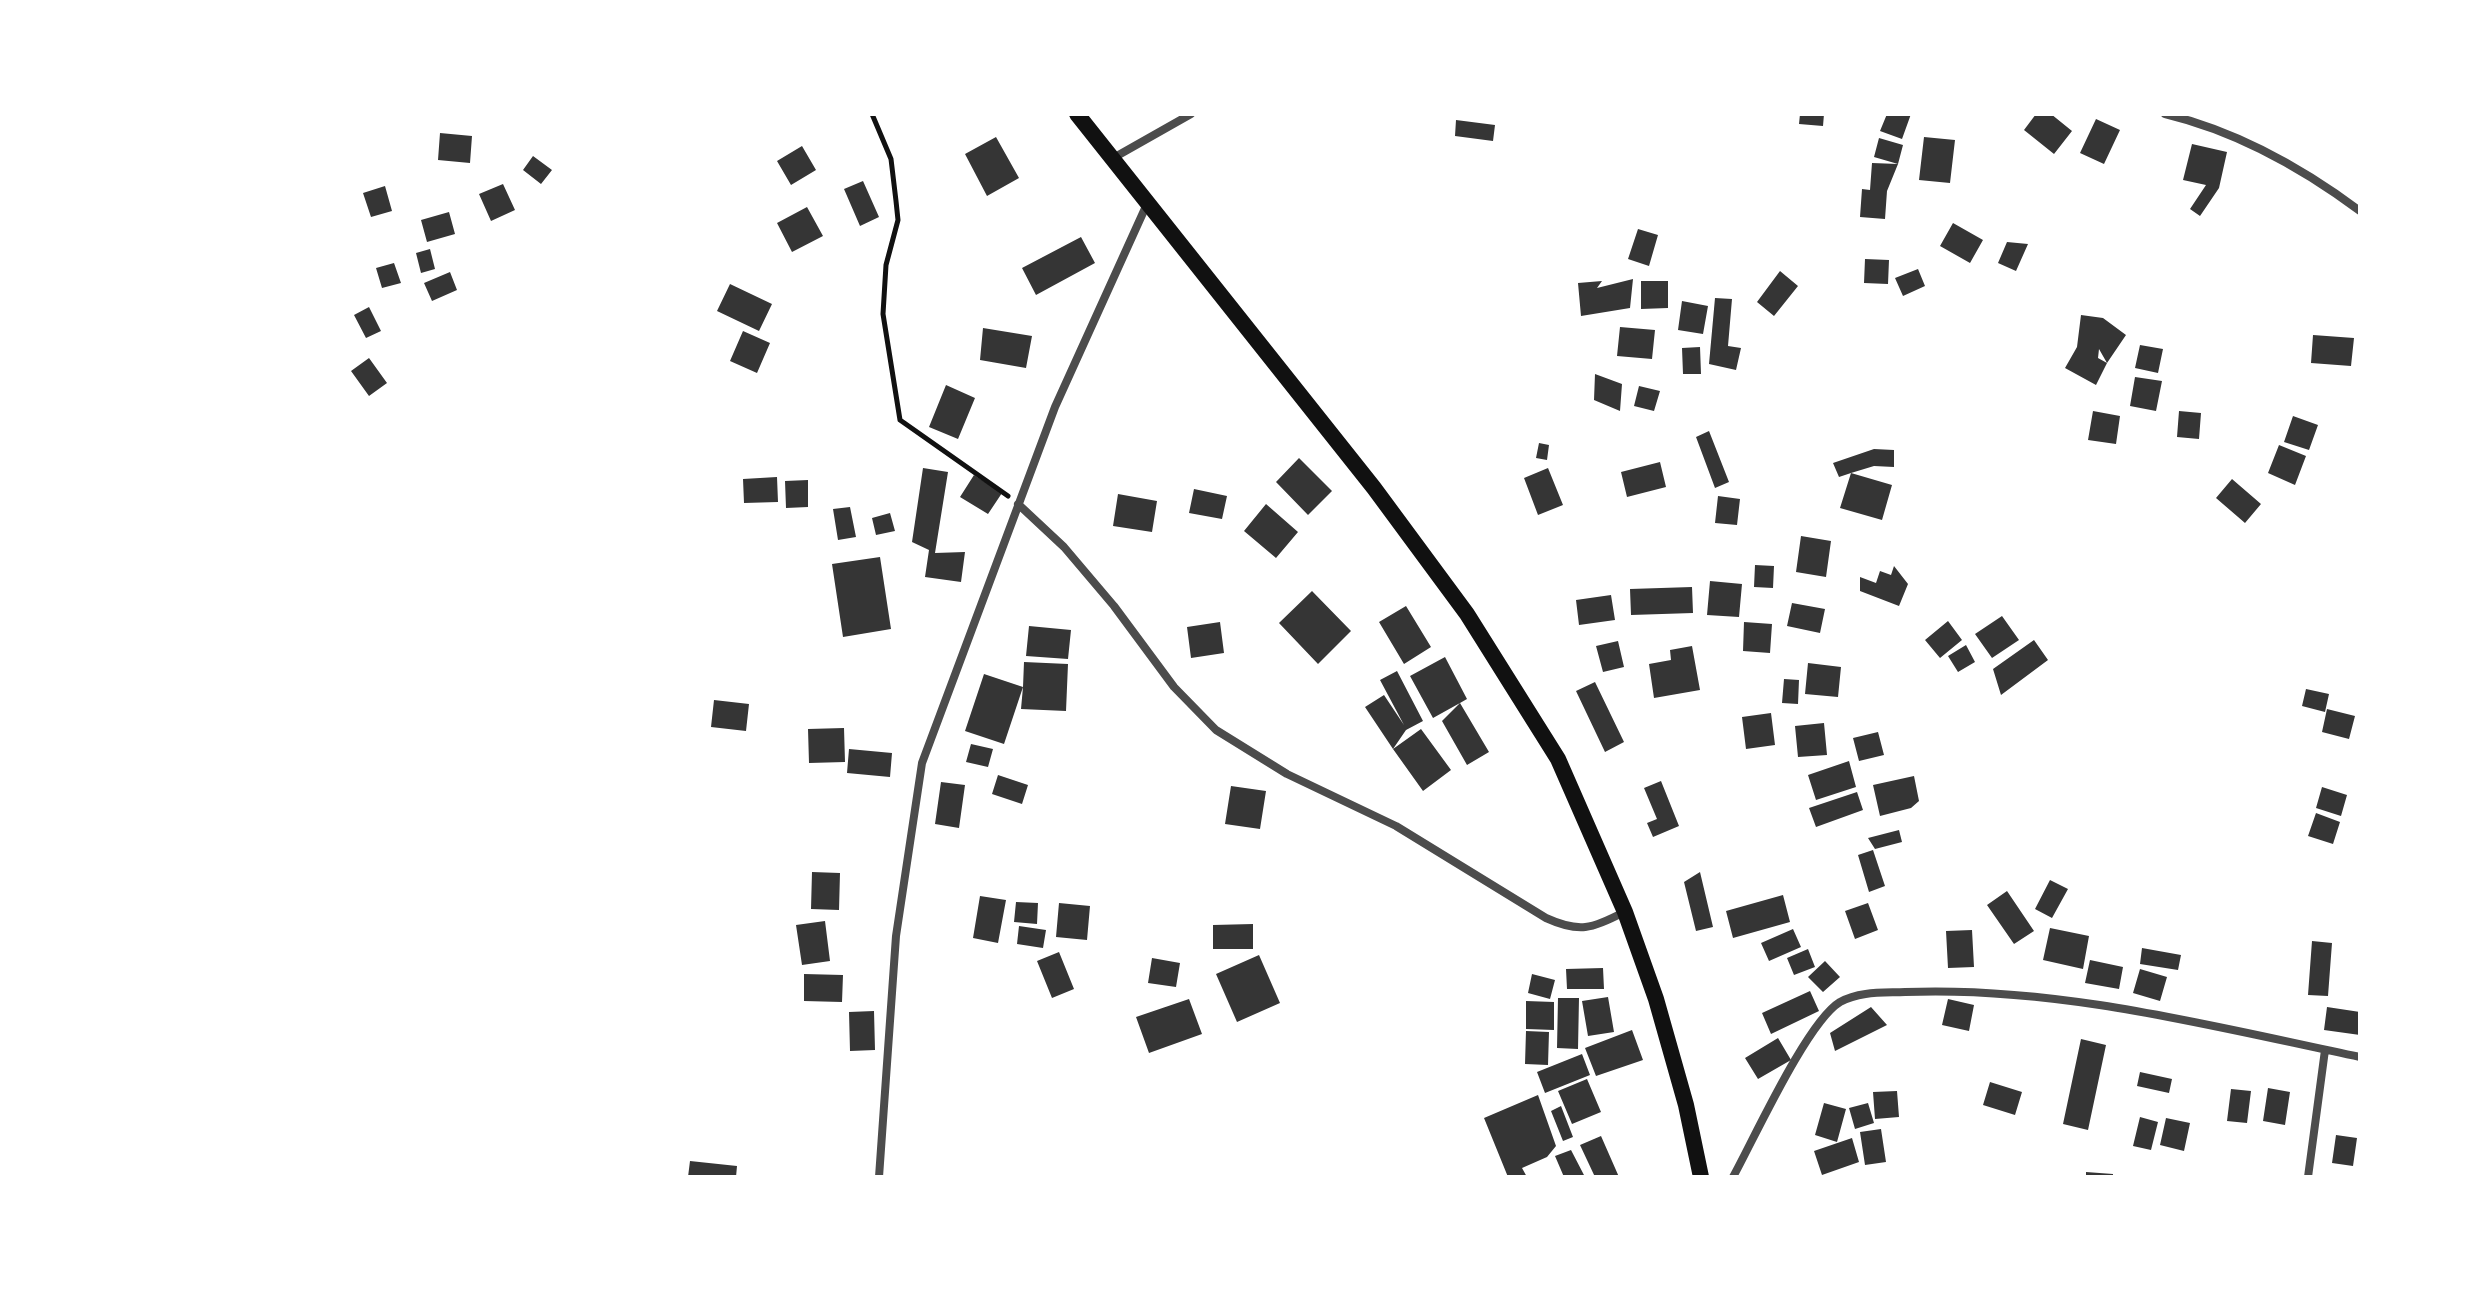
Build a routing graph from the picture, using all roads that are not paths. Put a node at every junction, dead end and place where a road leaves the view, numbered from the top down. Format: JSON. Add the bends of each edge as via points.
{"nodes":[{"id":1,"x":1077,"y":114,"type":"edge"},
{"id":2,"x":2165,"y":114,"type":"edge"},
{"id":3,"x":1188,"y":115,"type":"edge"},
{"id":4,"x":1115,"y":157,"type":"junction"},
{"id":5,"x":1148,"y":200,"type":"junction"},
{"id":6,"x":2360,"y":211,"type":"edge"},
{"id":7,"x":1018,"y":504,"type":"junction"},
{"id":8,"x":1625,"y":912,"type":"junction"},
{"id":9,"x":2325,"y":1050,"type":"junction"},
{"id":10,"x":2360,"y":1057,"type":"edge"},
{"id":11,"x":879,"y":1177,"type":"edge"},
{"id":12,"x":1701,"y":1177,"type":"edge"},
{"id":13,"x":1733,"y":1177,"type":"edge"},
{"id":14,"x":2308,"y":1177,"type":"edge"}],
"edges":[{"from":1,"to":4,"type":"main road"},
{"from":2,"to":6,"type":"street","via":[[2250,144]]},
{"from":3,"to":4,"type":"street"},
{"from":4,"to":5,"type":"main road"},
{"from":5,"to":7,"type":"street","via":[[1055,407]]},
{"from":5,"to":8,"type":"main road","via":[[1467,614],[1558,759]]},
{"from":7,"to":8,"type":"street","via":[[1064,547],[1174,687],[1216,730],[1287,774],[1396,826],[1572,930]]},
{"from":7,"to":11,"type":"street","via":[[922,763],[896,936]]},
{"from":8,"to":12,"type":"main road","via":[[1656,999]]},
{"from":9,"to":10,"type":"street"},
{"from":9,"to":13,"type":"street","via":[[2087,1003],[1971,993],[1860,994],[1838,1003],[1818,1025]]},
{"from":9,"to":14,"type":"street"}]}
